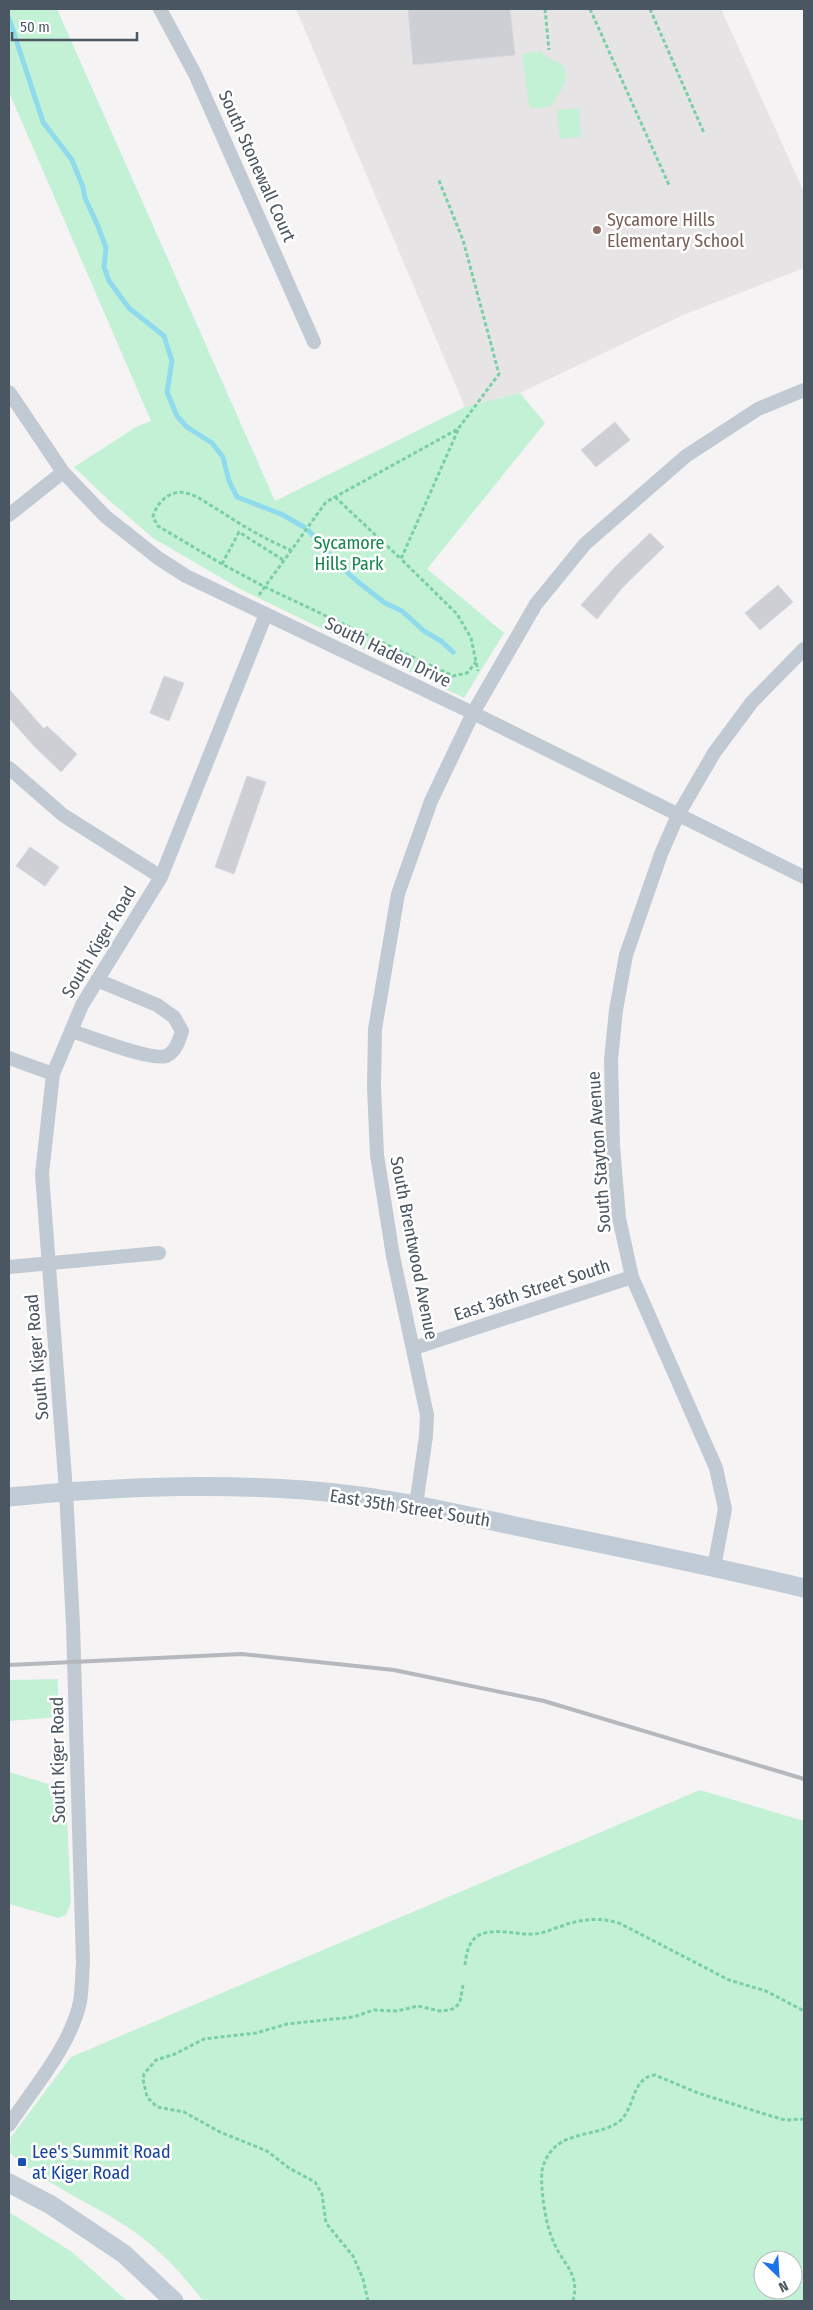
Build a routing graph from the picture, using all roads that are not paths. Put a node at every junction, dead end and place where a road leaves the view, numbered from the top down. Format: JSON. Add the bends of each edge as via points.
{"nodes":[{"id":1,"x":160,"y":9,"type":"edge"},
{"id":2,"x":314,"y":342,"type":"dead end"},
{"id":3,"x":804,"y":390,"type":"edge"},
{"id":4,"x":9,"y":392,"type":"edge"},
{"id":5,"x":63,"y":472,"type":"junction"},
{"id":6,"x":9,"y":515,"type":"edge"},
{"id":7,"x":266,"y":614,"type":"junction"},
{"id":8,"x":804,"y":649,"type":"edge"},
{"id":9,"x":473,"y":714,"type":"junction"},
{"id":10,"x":9,"y":768,"type":"edge"},
{"id":11,"x":678,"y":815,"type":"junction"},
{"id":12,"x":161,"y":877,"type":"junction"},
{"id":13,"x":804,"y":877,"type":"edge"},
{"id":14,"x":97,"y":980,"type":"junction"},
{"id":15,"x":71,"y":1030,"type":"junction"},
{"id":16,"x":9,"y":1058,"type":"edge"},
{"id":17,"x":54,"y":1074,"type":"junction"},
{"id":18,"x":159,"y":1253,"type":"dead end"},
{"id":19,"x":48,"y":1264,"type":"junction"},
{"id":20,"x":9,"y":1267,"type":"edge"},
{"id":21,"x":632,"y":1277,"type":"junction"},
{"id":22,"x":414,"y":1348,"type":"junction"},
{"id":23,"x":66,"y":1491,"type":"junction"},
{"id":24,"x":9,"y":1497,"type":"edge"},
{"id":25,"x":416,"y":1505,"type":"junction"},
{"id":26,"x":714,"y":1567,"type":"junction"},
{"id":27,"x":804,"y":1588,"type":"edge"},
{"id":28,"x":9,"y":2125,"type":"edge"},
{"id":29,"x":9,"y":2183,"type":"edge"},
{"id":30,"x":174,"y":2301,"type":"edge"}],
"edges":[{"from":1,"to":2,"type":"street","name":"South Stonewall Court","via":[[195,74]]},
{"from":3,"to":9,"type":"street","name":"South Brentwood Avenue","via":[[758,409],[686,456],[585,544],[536,604]]},
{"from":4,"to":5,"type":"street","name":"South Haden Drive"},
{"from":5,"to":6,"type":"street"},
{"from":5,"to":7,"type":"street","name":"South Haden Drive","via":[[105,516],[158,558],[186,576]]},
{"from":7,"to":9,"type":"street","name":"South Haden Drive"},
{"from":7,"to":12,"type":"street","name":"South Kiger Road"},
{"from":8,"to":11,"type":"street","name":"South Stayton Avenue","via":[[752,702],[714,753]]},
{"from":9,"to":11,"type":"street","name":"South Haden Drive"},
{"from":9,"to":22,"type":"street","name":"South Brentwood Avenue","via":[[431,801],[398,894],[375,1029],[377,1155],[393,1256]]},
{"from":10,"to":12,"type":"street","via":[[62,815]]},
{"from":11,"to":13,"type":"street","name":"South Haden Drive"},
{"from":11,"to":21,"type":"street","name":"South Stayton Avenue","via":[[626,955],[611,1060],[619,1218]]},
{"from":12,"to":14,"type":"street","name":"South Kiger Road"},
{"from":14,"to":15,"type":"street","name":"South Kiger Road"},
{"from":14,"to":15,"type":"street","via":[[157,1005],[174,1017],[182,1030],[178,1046],[167,1056],[152,1057]]},
{"from":15,"to":17,"type":"street","name":"South Kiger Road"},
{"from":16,"to":17,"type":"street"},
{"from":17,"to":19,"type":"street","name":"South Kiger Road","via":[[42,1174]]},
{"from":18,"to":19,"type":"street"},
{"from":19,"to":20,"type":"street"},
{"from":19,"to":23,"type":"street","name":"South Kiger Road"},
{"from":21,"to":22,"type":"street","name":"East 36th Street South"},
{"from":21,"to":26,"type":"street","name":"South Stayton Avenue","via":[[716,1468],[725,1509]]},
{"from":22,"to":25,"type":"street","name":"South Brentwood Avenue","via":[[427,1415]]},
{"from":23,"to":24,"type":"main road","name":"East 35th Street South"},
{"from":23,"to":25,"type":"main road","name":"East 35th Street South","via":[[173,1487],[262,1489],[351,1495]]},
{"from":23,"to":28,"type":"street","name":"South Kiger Road","via":[[73,1625],[82,1963],[80,2000],[73,2024],[59,2051]]},
{"from":25,"to":26,"type":"main road","name":"East 35th Street South"},
{"from":26,"to":27,"type":"main road","name":"East 35th Street South"},
{"from":29,"to":30,"type":"main road","via":[[52,2205],[124,2254]]}]}
